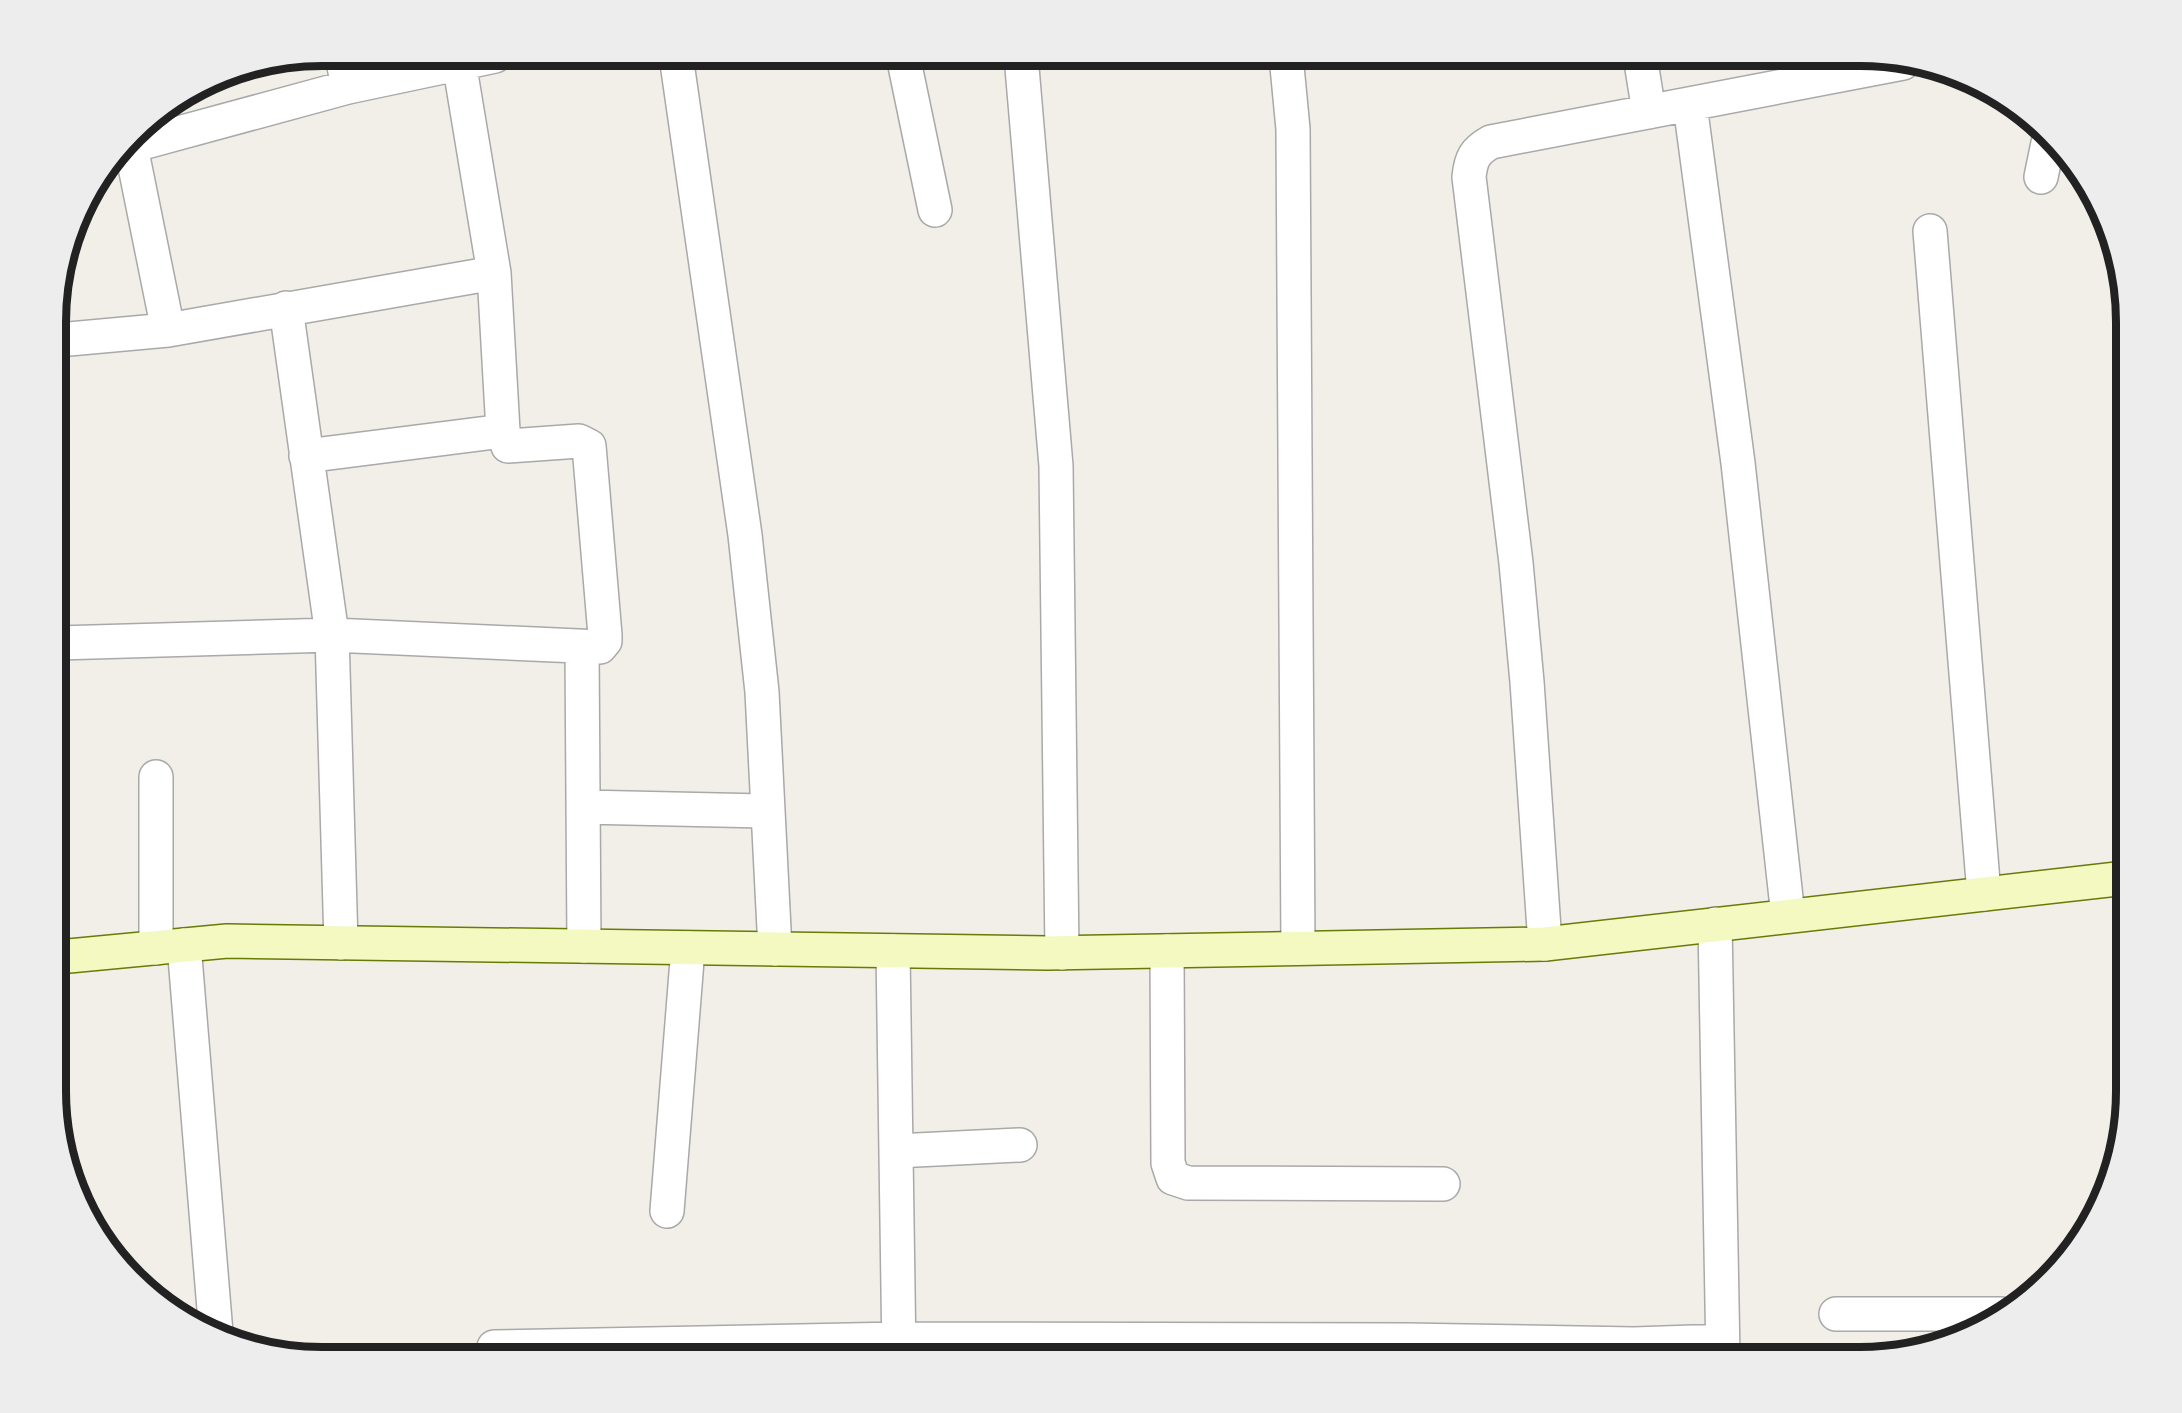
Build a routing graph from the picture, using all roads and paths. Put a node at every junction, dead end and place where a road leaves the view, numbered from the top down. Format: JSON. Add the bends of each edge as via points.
{"nodes":[{"id":1,"x":392,"y":66,"type":"edge"},
{"id":2,"x":460,"y":66,"type":"edge"},
{"id":3,"x":677,"y":66,"type":"edge"},
{"id":4,"x":905,"y":66,"type":"edge"},
{"id":5,"x":1023,"y":66,"type":"edge"},
{"id":6,"x":1287,"y":66,"type":"edge"},
{"id":7,"x":1642,"y":66,"type":"edge"},
{"id":8,"x":1881,"y":67,"type":"edge"},
{"id":9,"x":345,"y":71,"type":"edge"},
{"id":10,"x":1690,"y":105,"type":"junction"},
{"id":11,"x":1649,"y":112,"type":"junction"},
{"id":12,"x":142,"y":140,"type":"edge"},
{"id":13,"x":2047,"y":148,"type":"edge"},
{"id":14,"x":132,"y":150,"type":"edge"},
{"id":15,"x":2041,"y":177,"type":"dead end"},
{"id":16,"x":935,"y":210,"type":"dead end"},
{"id":17,"x":1930,"y":231,"type":"dead end"},
{"id":18,"x":494,"y":273,"type":"junction"},
{"id":19,"x":286,"y":309,"type":"junction"},
{"id":20,"x":168,"y":330,"type":"junction"},
{"id":21,"x":66,"y":339,"type":"edge"},
{"id":22,"x":503,"y":431,"type":"junction"},
{"id":23,"x":306,"y":456,"type":"junction"},
{"id":24,"x":332,"y":635,"type":"junction"},
{"id":25,"x":66,"y":643,"type":"edge"},
{"id":26,"x":582,"y":648,"type":"junction"},
{"id":27,"x":156,"y":777,"type":"dead end"},
{"id":28,"x":583,"y":807,"type":"junction"},
{"id":29,"x":768,"y":811,"type":"junction"},
{"id":30,"x":2116,"y":879,"type":"edge"},
{"id":31,"x":1984,"y":894,"type":"junction"},
{"id":32,"x":1788,"y":916,"type":"junction"},
{"id":33,"x":1715,"y":924,"type":"junction"},
{"id":34,"x":341,"y":943,"type":"junction"},
{"id":35,"x":1545,"y":944,"type":"junction"},
{"id":36,"x":170,"y":946,"type":"junction"},
{"id":37,"x":584,"y":946,"type":"junction"},
{"id":38,"x":688,"y":948,"type":"junction"},
{"id":39,"x":1298,"y":948,"type":"junction"},
{"id":40,"x":774,"y":949,"type":"junction"},
{"id":41,"x":893,"y":951,"type":"junction"},
{"id":42,"x":1167,"y":951,"type":"junction"},
{"id":43,"x":1062,"y":952,"type":"junction"},
{"id":44,"x":66,"y":956,"type":"edge"},
{"id":45,"x":1020,"y":1144,"type":"dead end"},
{"id":46,"x":896,"y":1151,"type":"junction"},
{"id":47,"x":1443,"y":1184,"type":"dead end"},
{"id":48,"x":667,"y":1211,"type":"dead end"},
{"id":49,"x":1836,"y":1314,"type":"dead end"},
{"id":50,"x":1986,"y":1314,"type":"edge"},
{"id":51,"x":215,"y":1323,"type":"edge"},
{"id":52,"x":899,"y":1347,"type":"edge"},
{"id":53,"x":962,"y":1347,"type":"edge"},
{"id":54,"x":1498,"y":1347,"type":"edge"},
{"id":55,"x":1722,"y":1347,"type":"edge"}],
"edges":[{"from":1,"to":9,"type":"street"},
{"from":2,"to":18,"type":"street"},
{"from":3,"to":29,"type":"street","via":[[746,535],[762,692]]},
{"from":4,"to":16,"type":"street"},
{"from":5,"to":43,"type":"street","via":[[1056,466]]},
{"from":6,"to":39,"type":"street","via":[[1293,129]]},
{"from":7,"to":11,"type":"street"},
{"from":8,"to":10,"type":"street"},
{"from":9,"to":12,"type":"street"},
{"from":10,"to":11,"type":"street"},
{"from":10,"to":32,"type":"street","via":[[1738,464]]},
{"from":11,"to":35,"type":"street","via":[[1491,142],[1476,150],[1470,163],[1524,646]]},
{"from":13,"to":15,"type":"street"},
{"from":14,"to":20,"type":"street"},
{"from":17,"to":31,"type":"street"},
{"from":18,"to":19,"type":"street"},
{"from":18,"to":22,"type":"street"},
{"from":19,"to":20,"type":"street"},
{"from":19,"to":23,"type":"street"},
{"from":20,"to":21,"type":"street"},
{"from":22,"to":23,"type":"street"},
{"from":22,"to":26,"type":"street","via":[[508,446],[579,441],[589,446],[605,641],[600,647]]},
{"from":23,"to":24,"type":"street"},
{"from":24,"to":25,"type":"street"},
{"from":24,"to":26,"type":"street"},
{"from":24,"to":34,"type":"street"},
{"from":26,"to":28,"type":"street"},
{"from":27,"to":36,"type":"street"},
{"from":28,"to":29,"type":"street"},
{"from":28,"to":37,"type":"street"},
{"from":29,"to":40,"type":"street"},
{"from":30,"to":31,"type":"street"},
{"from":31,"to":32,"type":"street"},
{"from":32,"to":33,"type":"street"},
{"from":33,"to":35,"type":"street"},
{"from":33,"to":55,"type":"street"},
{"from":34,"to":36,"type":"street","via":[[227,941]]},
{"from":34,"to":37,"type":"street"},
{"from":35,"to":39,"type":"street"},
{"from":36,"to":44,"type":"street"},
{"from":36,"to":51,"type":"street"},
{"from":37,"to":38,"type":"street"},
{"from":38,"to":40,"type":"street"},
{"from":38,"to":48,"type":"street"},
{"from":39,"to":42,"type":"street"},
{"from":40,"to":41,"type":"street"},
{"from":41,"to":43,"type":"street"},
{"from":41,"to":46,"type":"street"},
{"from":42,"to":43,"type":"street"},
{"from":42,"to":47,"type":"street","via":[[1168,1163],[1173,1178],[1188,1183]]},
{"from":45,"to":46,"type":"street"},
{"from":46,"to":52,"type":"street"},
{"from":49,"to":50,"type":"street"},
{"from":53,"to":54,"type":"street","via":[[1406,1340]]}]}
